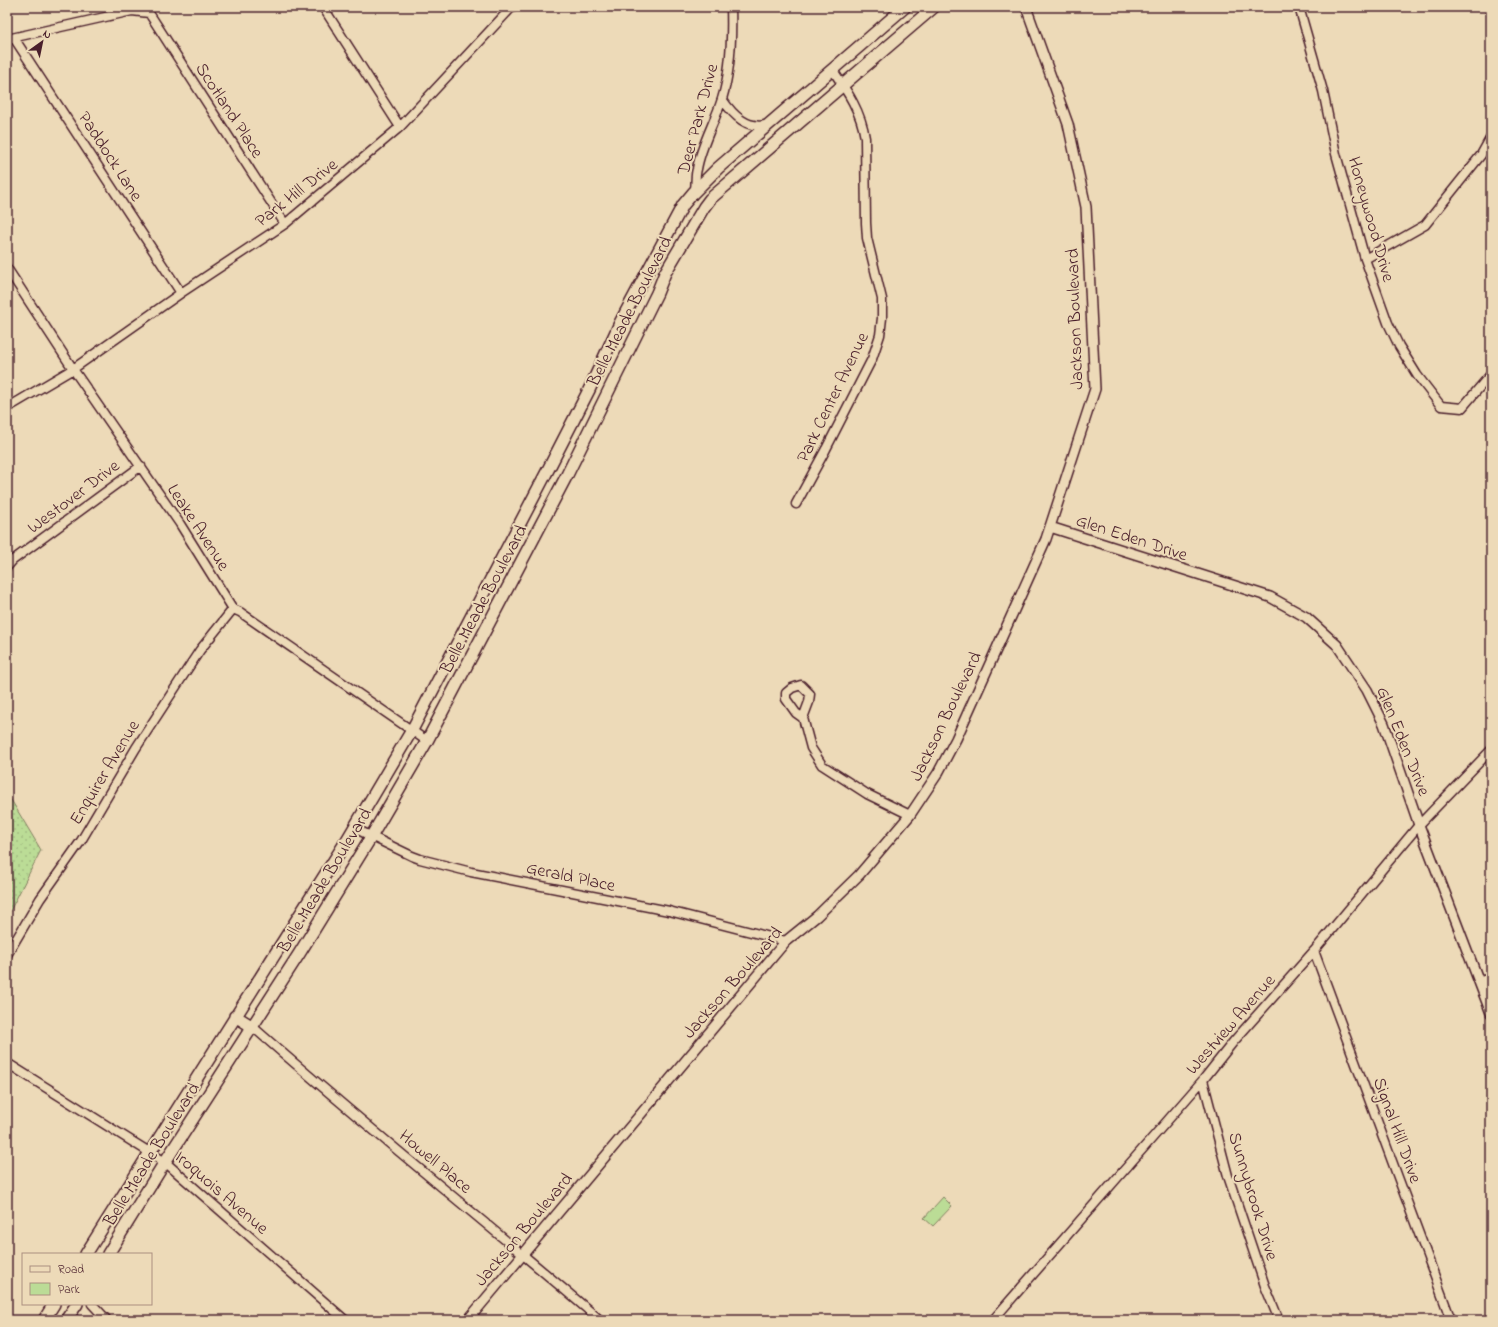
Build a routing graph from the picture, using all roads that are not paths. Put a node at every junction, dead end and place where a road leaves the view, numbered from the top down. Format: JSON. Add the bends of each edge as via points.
{"nodes":[{"id":1,"x":323,"y":7,"type":"edge"},
{"id":2,"x":512,"y":7,"type":"edge"},
{"id":3,"x":731,"y":7,"type":"edge"},
{"id":4,"x":934,"y":7,"type":"edge"},
{"id":5,"x":1026,"y":7,"type":"edge"},
{"id":6,"x":1299,"y":7,"type":"edge"},
{"id":7,"x":902,"y":10,"type":"edge"},
{"id":8,"x":911,"y":27,"type":"junction"},
{"id":9,"x":10,"y":38,"type":"edge"},
{"id":10,"x":832,"y":70,"type":"junction"},
{"id":11,"x":843,"y":85,"type":"junction"},
{"id":12,"x":722,"y":99,"type":"junction"},
{"id":13,"x":772,"y":123,"type":"junction"},
{"id":14,"x":400,"y":127,"type":"junction"},
{"id":15,"x":782,"y":136,"type":"junction"},
{"id":16,"x":1491,"y":137,"type":"edge"},
{"id":17,"x":696,"y":190,"type":"junction"},
{"id":18,"x":708,"y":201,"type":"junction"},
{"id":19,"x":285,"y":224,"type":"junction"},
{"id":20,"x":1365,"y":259,"type":"junction"},
{"id":21,"x":7,"y":268,"type":"edge"},
{"id":22,"x":181,"y":293,"type":"junction"},
{"id":23,"x":73,"y":369,"type":"junction"},
{"id":24,"x":1491,"y":374,"type":"edge"},
{"id":25,"x":7,"y":408,"type":"edge"},
{"id":26,"x":140,"y":466,"type":"junction"},
{"id":27,"x":796,"y":504,"type":"dead end"},
{"id":28,"x":522,"y":520,"type":"junction"},
{"id":29,"x":1050,"y":527,"type":"junction"},
{"id":30,"x":539,"y":529,"type":"junction"},
{"id":31,"x":7,"y":567,"type":"edge"},
{"id":32,"x":497,"y":569,"type":"junction"},
{"id":33,"x":514,"y":577,"type":"junction"},
{"id":34,"x":232,"y":609,"type":"junction"},
{"id":35,"x":803,"y":718,"type":"dead end"},
{"id":36,"x":412,"y":730,"type":"junction"},
{"id":37,"x":427,"y":741,"type":"junction"},
{"id":38,"x":1491,"y":750,"type":"edge"},
{"id":39,"x":910,"y":815,"type":"junction"},
{"id":40,"x":1419,"y":825,"type":"junction"},
{"id":41,"x":354,"y":828,"type":"junction"},
{"id":42,"x":371,"y":837,"type":"junction"},
{"id":43,"x":786,"y":940,"type":"junction"},
{"id":44,"x":1314,"y":951,"type":"junction"},
{"id":45,"x":7,"y":956,"type":"edge"},
{"id":46,"x":1491,"y":977,"type":"edge"},
{"id":47,"x":1480,"y":982,"type":"junction"},
{"id":48,"x":1491,"y":1012,"type":"edge"},
{"id":49,"x":235,"y":1016,"type":"junction"},
{"id":50,"x":253,"y":1027,"type":"junction"},
{"id":51,"x":7,"y":1063,"type":"edge"},
{"id":52,"x":1203,"y":1080,"type":"junction"},
{"id":53,"x":149,"y":1152,"type":"junction"},
{"id":54,"x":165,"y":1162,"type":"junction"},
{"id":55,"x":87,"y":1253,"type":"edge"},
{"id":56,"x":109,"y":1253,"type":"edge"},
{"id":57,"x":523,"y":1254,"type":"junction"},
{"id":58,"x":53,"y":1305,"type":"edge"},
{"id":59,"x":76,"y":1305,"type":"edge"},
{"id":60,"x":93,"y":1305,"type":"edge"},
{"id":61,"x":44,"y":1320,"type":"edge"},
{"id":62,"x":66,"y":1320,"type":"edge"},
{"id":63,"x":108,"y":1320,"type":"edge"},
{"id":64,"x":345,"y":1320,"type":"edge"},
{"id":65,"x":468,"y":1320,"type":"edge"},
{"id":66,"x":600,"y":1320,"type":"edge"},
{"id":67,"x":993,"y":1320,"type":"edge"},
{"id":68,"x":1279,"y":1320,"type":"edge"},
{"id":69,"x":1451,"y":1320,"type":"edge"}],
"edges":[{"from":1,"to":14,"type":"street"},
{"from":2,"to":14,"type":"street","name":"Park Hill Drive"},
{"from":3,"to":12,"type":"street","name":"Deer Park Drive","via":[[730,50]]},
{"from":4,"to":8,"type":"main road","name":"Belle Meade Boulevard"},
{"from":5,"to":29,"type":"street","name":"Jackson Boulevard","via":[[1068,124],[1086,207],[1095,390]]},
{"from":6,"to":20,"type":"street","name":"Honeywood Drive"},
{"from":7,"to":8,"type":"main road"},
{"from":7,"to":10,"type":"main road","name":"Belle Meade Boulevard"},
{"from":8,"to":11,"type":"main road","name":"Belle Meade Boulevard"},
{"from":9,"to":19,"type":"street","name":"Scotland Place","via":[[132,11],[148,13]]},
{"from":9,"to":22,"type":"street","name":"Paddock Lane"},
{"from":10,"to":11,"type":"street","name":"Park Center Avenue"},
{"from":10,"to":13,"type":"main road","name":"Belle Meade Boulevard"},
{"from":11,"to":15,"type":"main road","name":"Belle Meade Boulevard"},
{"from":11,"to":27,"type":"street","name":"Park Center Avenue","via":[[856,106],[864,131],[867,238],[880,292],[882,318],[880,335],[872,359]]},
{"from":12,"to":13,"type":"street","via":[[736,116],[749,124],[758,126]]},
{"from":12,"to":17,"type":"street","name":"Deer Park Drive","via":[[696,169]]},
{"from":13,"to":15,"type":"main road"},
{"from":13,"to":17,"type":"main road","name":"Belle Meade Boulevard"},
{"from":14,"to":19,"type":"street","name":"Park Hill Drive"},
{"from":15,"to":18,"type":"main road","name":"Belle Meade Boulevard"},
{"from":16,"to":20,"type":"street","via":[[1481,154],[1425,226]]},
{"from":17,"to":18,"type":"main road"},
{"from":17,"to":28,"type":"main road","name":"Belle Meade Boulevard","via":[[683,206],[637,290]]},
{"from":18,"to":30,"type":"main road","name":"Belle Meade Boulevard","via":[[665,273]]},
{"from":19,"to":22,"type":"street","name":"Park Hill Drive"},
{"from":20,"to":24,"type":"street","name":"Honeywood Drive","via":[[1388,323],[1416,375],[1440,406],[1462,408]]},
{"from":21,"to":23,"type":"street","name":"Leake Avenue"},
{"from":22,"to":23,"type":"street","name":"Park Hill Drive"},
{"from":23,"to":25,"type":"street","name":"Park Hill Drive"},
{"from":23,"to":26,"type":"street","name":"Leake Avenue"},
{"from":26,"to":31,"type":"street","name":"Westover Drive"},
{"from":26,"to":34,"type":"street","name":"Leake Avenue","via":[[180,524]]},
{"from":28,"to":30,"type":"main road"},
{"from":28,"to":32,"type":"main road","name":"Belle Meade Boulevard"},
{"from":29,"to":39,"type":"street","name":"Jackson Boulevard","via":[[956,739],[932,783]]},
{"from":29,"to":40,"type":"street","name":"Glen Eden Drive","via":[[1270,597],[1306,617],[1336,645],[1367,690],[1384,724]]},
{"from":30,"to":33,"type":"main road","name":"Belle Meade Boulevard"},
{"from":32,"to":33,"type":"main road"},
{"from":32,"to":36,"type":"main road","name":"Belle Meade Boulevard"},
{"from":33,"to":37,"type":"main road","name":"Belle Meade Boulevard"},
{"from":34,"to":36,"type":"street"},
{"from":34,"to":45,"type":"street","name":"Enquirer Avenue","via":[[200,650],[136,748],[81,841],[40,899]]},
{"from":35,"to":39,"type":"street","via":[[811,748],[822,765],[867,794]]},
{"from":36,"to":37,"type":"street"},
{"from":36,"to":41,"type":"main road","name":"Belle Meade Boulevard"},
{"from":37,"to":42,"type":"main road","name":"Belle Meade Boulevard"},
{"from":38,"to":40,"type":"street","name":"Westview Avenue"},
{"from":39,"to":43,"type":"street","name":"Jackson Boulevard","via":[[859,875],[817,916]]},
{"from":40,"to":44,"type":"street","name":"Westview Avenue"},
{"from":40,"to":47,"type":"street","name":"Glen Eden Drive"},
{"from":41,"to":42,"type":"street","name":"Gerald Place"},
{"from":41,"to":49,"type":"main road","name":"Belle Meade Boulevard"},
{"from":42,"to":43,"type":"street","name":"Gerald Place","via":[[412,856],[471,872],[669,911]]},
{"from":42,"to":50,"type":"main road","name":"Belle Meade Boulevard"},
{"from":43,"to":57,"type":"street","name":"Jackson Boulevard"},
{"from":44,"to":52,"type":"street","name":"Westview Avenue"},
{"from":44,"to":69,"type":"street","name":"Signal Hill Drive"},
{"from":46,"to":47,"type":"street"},
{"from":47,"to":48,"type":"street","name":"Glen Eden Drive"},
{"from":49,"to":50,"type":"main road"},
{"from":49,"to":53,"type":"main road","name":"Belle Meade Boulevard"},
{"from":50,"to":54,"type":"main road","name":"Belle Meade Boulevard"},
{"from":50,"to":57,"type":"street","name":"Howell Place"},
{"from":51,"to":53,"type":"street","name":"Iroquois Avenue"},
{"from":52,"to":67,"type":"street","name":"Westview Avenue"},
{"from":52,"to":68,"type":"street","name":"Sunnybrook Drive","via":[[1228,1176]]},
{"from":53,"to":54,"type":"street","name":"Iroquois Avenue"},
{"from":53,"to":55,"type":"main road","name":"Belle Meade Boulevard"},
{"from":54,"to":56,"type":"main road","name":"Belle Meade Boulevard"},
{"from":54,"to":64,"type":"street","name":"Iroquois Avenue"},
{"from":57,"to":65,"type":"street","name":"Jackson Boulevard"},
{"from":57,"to":66,"type":"street","name":"Howell Place"},
{"from":58,"to":61,"type":"main road"},
{"from":59,"to":62,"type":"main road"},
{"from":60,"to":63,"type":"street"}]}
